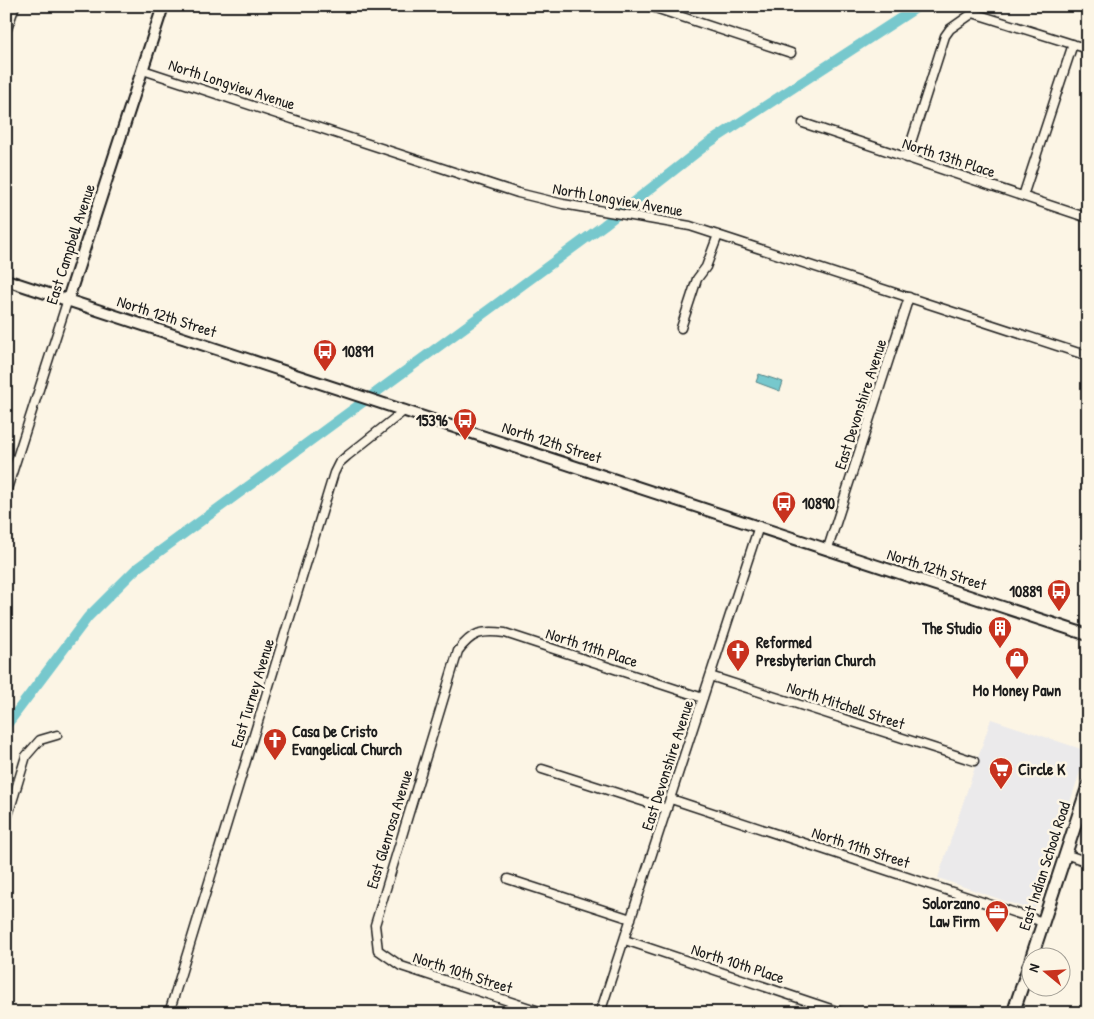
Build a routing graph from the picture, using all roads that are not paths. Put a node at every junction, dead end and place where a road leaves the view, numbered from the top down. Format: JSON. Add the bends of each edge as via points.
{"nodes":[{"id":1,"x":15,"y":6,"type":"edge"},
{"id":2,"x":163,"y":6,"type":"edge"},
{"id":3,"x":649,"y":6,"type":"edge"},
{"id":4,"x":6,"y":32,"type":"edge"},
{"id":5,"x":1072,"y":44,"type":"junction"},
{"id":6,"x":1088,"y":49,"type":"edge"},
{"id":7,"x":791,"y":53,"type":"dead end"},
{"id":8,"x":143,"y":70,"type":"junction"},
{"id":9,"x":802,"y":122,"type":"dead end"},
{"id":10,"x":906,"y":158,"type":"junction"},
{"id":11,"x":1023,"y":196,"type":"junction"},
{"id":12,"x":1088,"y":218,"type":"edge"},
{"id":13,"x":718,"y":235,"type":"junction"},
{"id":14,"x":6,"y":280,"type":"edge"},
{"id":15,"x":909,"y":297,"type":"junction"},
{"id":16,"x":68,"y":299,"type":"junction"},
{"id":17,"x":681,"y":328,"type":"dead end"},
{"id":18,"x":1088,"y":356,"type":"edge"},
{"id":19,"x":405,"y":410,"type":"junction"},
{"id":20,"x":6,"y":492,"type":"edge"},
{"id":21,"x":758,"y":526,"type":"junction"},
{"id":22,"x":828,"y":548,"type":"junction"},
{"id":23,"x":472,"y":635,"type":"joint"},
{"id":24,"x":1088,"y":635,"type":"edge"},
{"id":25,"x":710,"y":676,"type":"junction"},
{"id":26,"x":702,"y":698,"type":"junction"},
{"id":27,"x":57,"y":734,"type":"dead end"},
{"id":28,"x":974,"y":761,"type":"dead end"},
{"id":29,"x":542,"y":769,"type":"dead end"},
{"id":30,"x":1088,"y":786,"type":"edge"},
{"id":31,"x":671,"y":799,"type":"junction"},
{"id":32,"x":667,"y":809,"type":"junction"},
{"id":33,"x":6,"y":822,"type":"edge"},
{"id":34,"x":1065,"y":854,"type":"junction"},
{"id":35,"x":1088,"y":862,"type":"edge"},
{"id":36,"x":508,"y":880,"type":"dead end"},
{"id":37,"x":631,"y":919,"type":"junction"},
{"id":38,"x":1043,"y":922,"type":"junction"},
{"id":39,"x":624,"y":940,"type":"junction"},
{"id":40,"x":1035,"y":946,"type":"edge"},
{"id":41,"x":378,"y":950,"type":"joint"},
{"id":42,"x":1022,"y":986,"type":"edge"},
{"id":43,"x":169,"y":1013,"type":"edge"},
{"id":44,"x":545,"y":1013,"type":"edge"},
{"id":45,"x":600,"y":1013,"type":"edge"},
{"id":46,"x":843,"y":1013,"type":"edge"},
{"id":47,"x":1013,"y":1013,"type":"edge"}],
"edges":[{"from":1,"to":4,"type":"street"},
{"from":2,"to":8,"type":"street","name":"East Campbell Avenue"},
{"from":3,"to":7,"type":"street"},
{"from":5,"to":6,"type":"street"},
{"from":5,"to":10,"type":"street","via":[[976,12],[950,29]]},
{"from":5,"to":11,"type":"street"},
{"from":8,"to":13,"type":"street","name":"North Longview Avenue","via":[[518,193],[690,226]]},
{"from":8,"to":16,"type":"street","name":"East Campbell Avenue"},
{"from":9,"to":10,"type":"street","name":"North 13th Place"},
{"from":10,"to":11,"type":"street","name":"North 13th Place"},
{"from":11,"to":12,"type":"street","name":"North 13th Place"},
{"from":13,"to":15,"type":"street","name":"North Longview Avenue"},
{"from":13,"to":17,"type":"street","via":[[706,267],[697,279]]},
{"from":14,"to":16,"type":"street","name":"North 12th Street"},
{"from":15,"to":18,"type":"street","name":"North Longview Avenue"},
{"from":15,"to":22,"type":"street","name":"East Devonshire Avenue"},
{"from":16,"to":19,"type":"street","name":"North 12th Street"},
{"from":16,"to":20,"type":"street","name":"East Campbell Avenue"},
{"from":19,"to":21,"type":"street","name":"North 12th Street"},
{"from":19,"to":43,"type":"street","name":"East Turney Avenue","via":[[343,460],[334,473]]},
{"from":21,"to":22,"type":"street","name":"North 12th Street"},
{"from":21,"to":25,"type":"street","name":"East Devonshire Avenue"},
{"from":22,"to":24,"type":"street","name":"North 12th Street"},
{"from":23,"to":26,"type":"street","name":"North 11th Place","via":[[482,632],[505,634]]},
{"from":23,"to":41,"type":"street","name":"East Glenrosa Avenue","via":[[458,652],[450,673],[375,925]]},
{"from":25,"to":26,"type":"street","name":"East Devonshire Avenue"},
{"from":25,"to":28,"type":"street","name":"North Mitchell Street"},
{"from":26,"to":31,"type":"street","name":"East Devonshire Avenue"},
{"from":27,"to":33,"type":"street","via":[[40,740],[26,756]]},
{"from":29,"to":32,"type":"street"},
{"from":30,"to":34,"type":"main road","name":"East Indian School Road"},
{"from":31,"to":32,"type":"street","name":"East Devonshire Avenue"},
{"from":31,"to":38,"type":"street","name":"North 11th Street"},
{"from":32,"to":37,"type":"street","name":"East Devonshire Avenue"},
{"from":34,"to":35,"type":"street"},
{"from":34,"to":38,"type":"main road","name":"East Indian School Road"},
{"from":36,"to":37,"type":"street"},
{"from":37,"to":39,"type":"street","name":"East Devonshire Avenue"},
{"from":38,"to":40,"type":"main road","name":"East Indian School Road"},
{"from":39,"to":45,"type":"street","name":"East Devonshire Avenue"},
{"from":39,"to":46,"type":"street","name":"North 10th Place"},
{"from":41,"to":44,"type":"street","name":"North 10th Street","via":[[401,966]]},
{"from":42,"to":47,"type":"main road","name":"East Indian School Road"}]}
